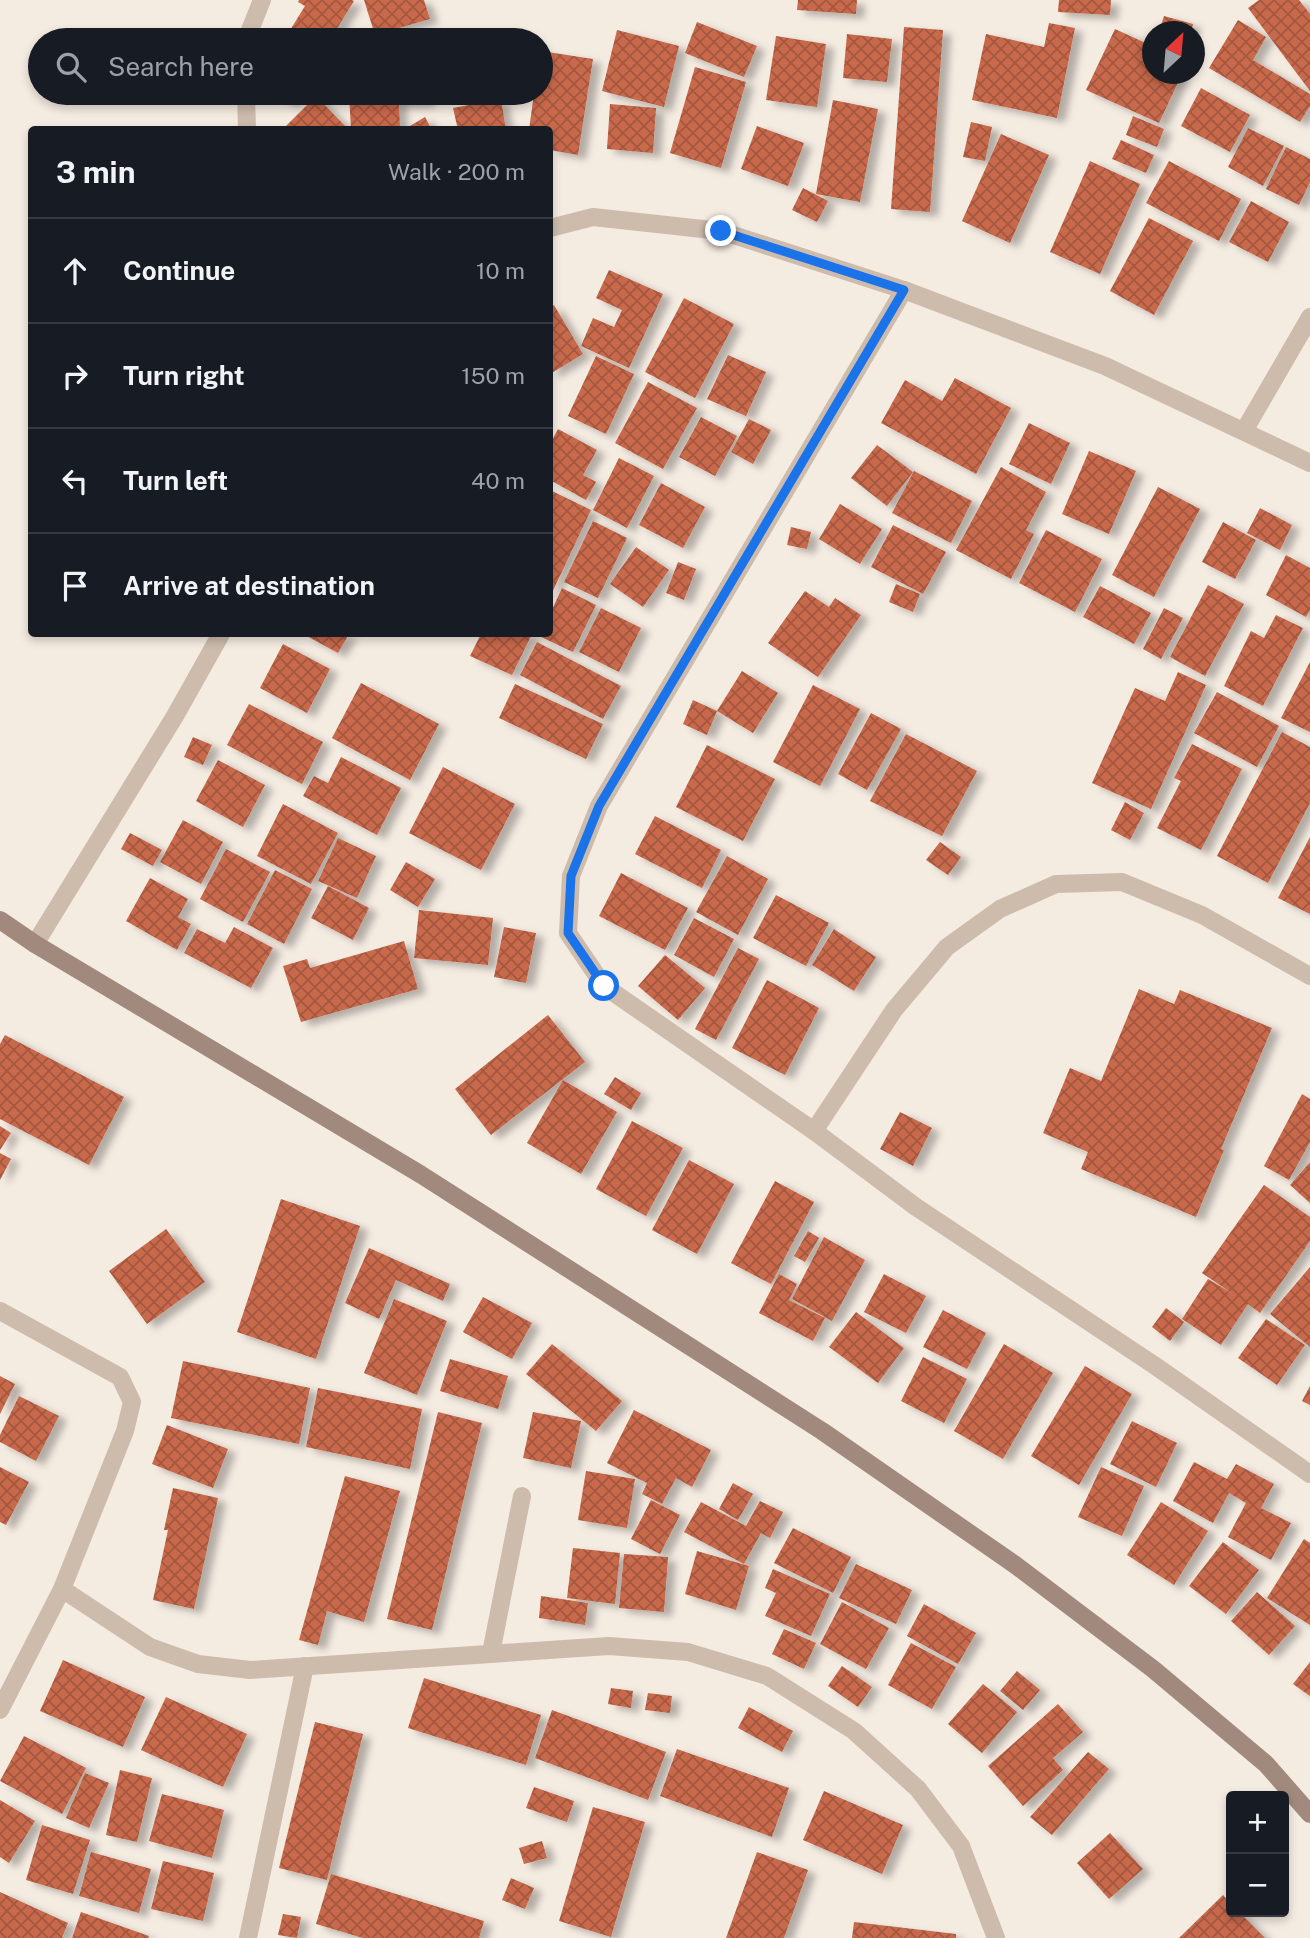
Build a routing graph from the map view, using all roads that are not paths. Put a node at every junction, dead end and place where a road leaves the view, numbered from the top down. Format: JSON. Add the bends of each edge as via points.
{"nodes":[{"id":1,"x":262,"y":0,"type":"edge"},
{"id":2,"x":251,"y":28,"type":"edge"},
{"id":3,"x":246,"y":105,"type":"edge"},
{"id":4,"x":247,"y":126,"type":"edge"},
{"id":5,"x":553,"y":227,"type":"edge"},
{"id":6,"x":904,"y":290,"type":"junction"},
{"id":7,"x":1310,"y":317,"type":"edge"},
{"id":8,"x":1244,"y":431,"type":"junction"},
{"id":9,"x":1310,"y":463,"type":"edge"},
{"id":10,"x":219,"y":637,"type":"edge"},
{"id":11,"x":0,"y":920,"type":"edge"},
{"id":12,"x":35,"y":944,"type":"junction"},
{"id":13,"x":1310,"y":976,"type":"edge"},
{"id":14,"x":814,"y":1131,"type":"junction"},
{"id":15,"x":0,"y":1311,"type":"edge"},
{"id":16,"x":1310,"y":1474,"type":"edge"},
{"id":17,"x":522,"y":1496,"type":"dead end"},
{"id":18,"x":62,"y":1589,"type":"junction"},
{"id":19,"x":491,"y":1654,"type":"junction"},
{"id":20,"x":305,"y":1666,"type":"junction"},
{"id":21,"x":0,"y":1710,"type":"edge"},
{"id":22,"x":1310,"y":1814,"type":"edge"},
{"id":23,"x":248,"y":1938,"type":"edge"},
{"id":24,"x":996,"y":1938,"type":"edge"}],
"edges":[{"from":1,"to":2,"type":"street"},
{"from":3,"to":4,"type":"street"},
{"from":5,"to":6,"type":"street","via":[[593,217],[721,231]]},
{"from":6,"to":8,"type":"street","via":[[1105,366]]},
{"from":6,"to":14,"type":"street","via":[[599,806],[571,876],[568,933],[604,986]]},
{"from":7,"to":8,"type":"street"},
{"from":8,"to":9,"type":"street"},
{"from":10,"to":12,"type":"street"},
{"from":11,"to":12,"type":"main road"},
{"from":12,"to":22,"type":"main road","via":[[420,1174],[822,1431],[1014,1564],[1153,1669],[1266,1764]]},
{"from":13,"to":14,"type":"street","via":[[1202,915],[1122,882],[1056,884],[1000,909],[947,947],[894,1010]]},
{"from":14,"to":16,"type":"street","via":[[916,1207]]},
{"from":15,"to":18,"type":"street","via":[[120,1377],[132,1402],[125,1431]]},
{"from":17,"to":19,"type":"street"},
{"from":18,"to":20,"type":"street","via":[[150,1647],[198,1664],[250,1670]]},
{"from":18,"to":21,"type":"street"},
{"from":19,"to":20,"type":"street"},
{"from":19,"to":24,"type":"street","via":[[609,1646],[688,1651],[767,1676],[854,1731],[918,1789],[961,1846]]},
{"from":20,"to":23,"type":"street"}]}
